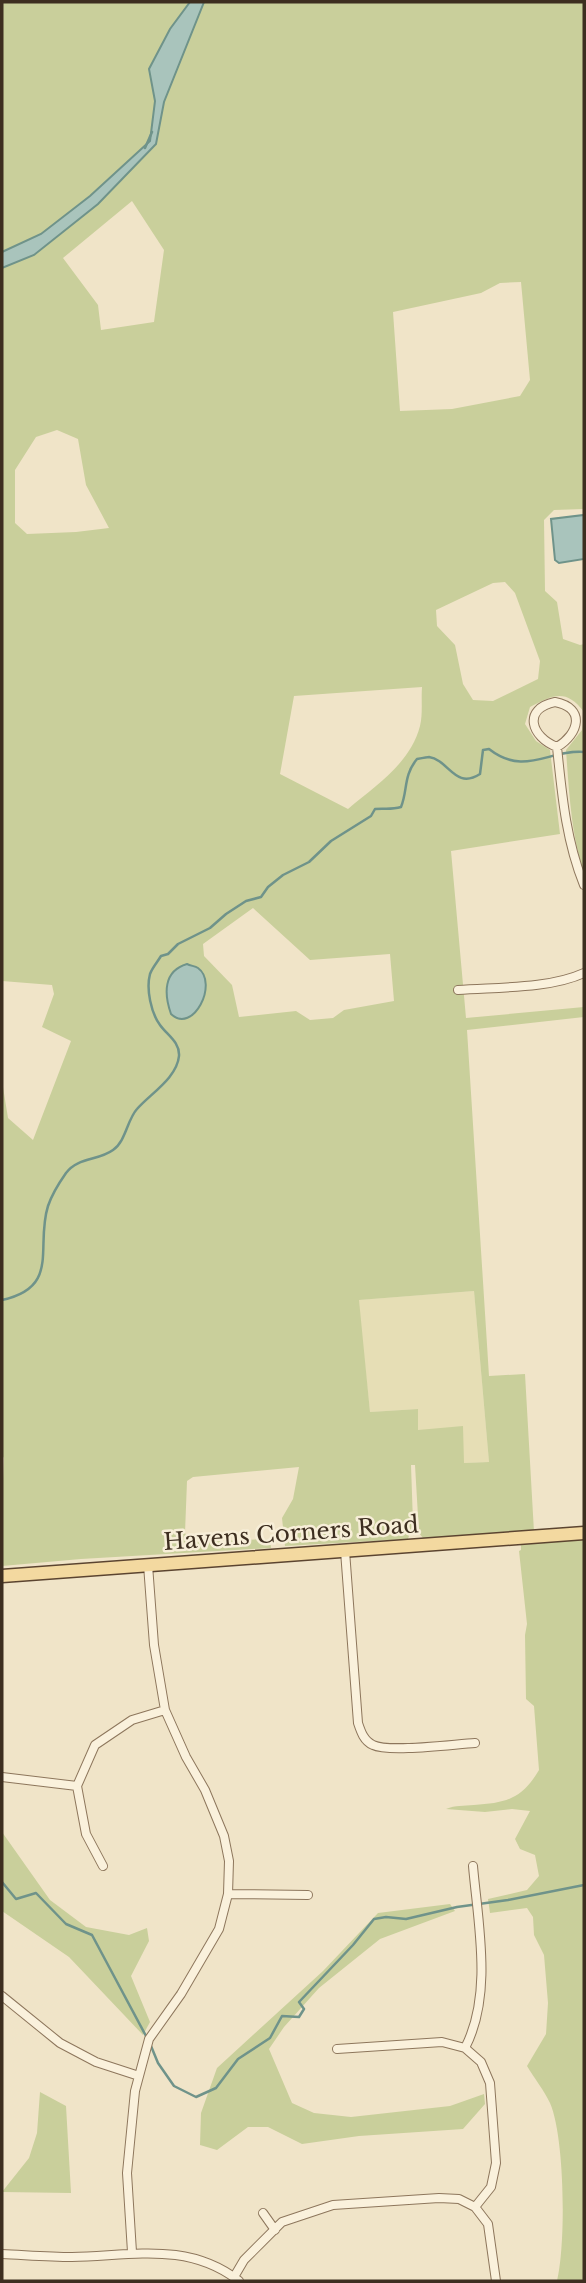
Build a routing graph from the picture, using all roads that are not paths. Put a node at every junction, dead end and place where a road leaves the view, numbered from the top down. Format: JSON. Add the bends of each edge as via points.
{"nodes":[{"id":1,"x":557,"y":747,"type":"junction"},
{"id":2,"x":584,"y":885,"type":"edge"},
{"id":3,"x":584,"y":973,"type":"edge"},
{"id":4,"x":458,"y":990,"type":"dead end"},
{"id":5,"x":584,"y":1533,"type":"edge"},
{"id":6,"x":345,"y":1551,"type":"junction"},
{"id":7,"x":148,"y":1565,"type":"junction"},
{"id":8,"x":2,"y":1576,"type":"edge"},
{"id":9,"x":165,"y":1710,"type":"junction"},
{"id":10,"x":475,"y":1743,"type":"dead end"},
{"id":11,"x":2,"y":1777,"type":"edge"},
{"id":12,"x":77,"y":1786,"type":"junction"},
{"id":13,"x":103,"y":1866,"type":"dead end"},
{"id":14,"x":473,"y":1866,"type":"dead end"},
{"id":15,"x":228,"y":1894,"type":"junction"},
{"id":16,"x":308,"y":1895,"type":"dead end"},
{"id":17,"x":2,"y":1996,"type":"edge"},
{"id":18,"x":465,"y":2048,"type":"junction"},
{"id":19,"x":337,"y":2049,"type":"dead end"},
{"id":20,"x":139,"y":2076,"type":"junction"},
{"id":21,"x":475,"y":2207,"type":"junction"},
{"id":22,"x":262,"y":2213,"type":"dead end"},
{"id":23,"x":275,"y":2230,"type":"junction"},
{"id":24,"x":132,"y":2252,"type":"junction"},
{"id":25,"x":2,"y":2254,"type":"edge"},
{"id":26,"x":237,"y":2279,"type":"edge"},
{"id":27,"x":496,"y":2281,"type":"edge"}],
"edges":[{"from":1,"to":1,"type":"street","via":[[569,740],[576,719],[572,710],[555,702],[539,709],[534,720],[535,732]]},
{"from":1,"to":2,"type":"street","via":[[567,831]]},
{"from":3,"to":4,"type":"street","via":[[538,984]]},
{"from":5,"to":6,"type":"main road","name":"Havens Corners Road"},
{"from":6,"to":7,"type":"main road","name":"Havens Corners Road"},
{"from":6,"to":10,"type":"street","via":[[358,1723],[363,1737],[388,1749]]},
{"from":7,"to":8,"type":"main road","name":"Havens Corners Road"},
{"from":7,"to":9,"type":"street"},
{"from":9,"to":12,"type":"street","via":[[132,1720],[95,1745]]},
{"from":9,"to":15,"type":"street","via":[[224,1836]]},
{"from":11,"to":12,"type":"street"},
{"from":12,"to":13,"type":"street","via":[[86,1834]]},
{"from":14,"to":18,"type":"street","via":[[482,1990]]},
{"from":15,"to":16,"type":"street"},
{"from":15,"to":20,"type":"street","via":[[219,1929],[149,2039]]},
{"from":17,"to":20,"type":"street","via":[[60,2043],[96,2062]]},
{"from":18,"to":19,"type":"street","via":[[442,2042]]},
{"from":18,"to":21,"type":"street","via":[[481,2062],[490,2083],[496,2163],[491,2188]]},
{"from":20,"to":24,"type":"street","via":[[127,2173]]},
{"from":21,"to":23,"type":"street","via":[[459,2199],[439,2198],[333,2205],[282,2222]]},
{"from":21,"to":27,"type":"street","via":[[488,2224]]},
{"from":22,"to":23,"type":"street"},
{"from":23,"to":26,"type":"street","via":[[244,2260]]},
{"from":24,"to":25,"type":"street","via":[[72,2257]]},
{"from":24,"to":26,"type":"street","via":[[172,2253],[208,2263]]}]}
